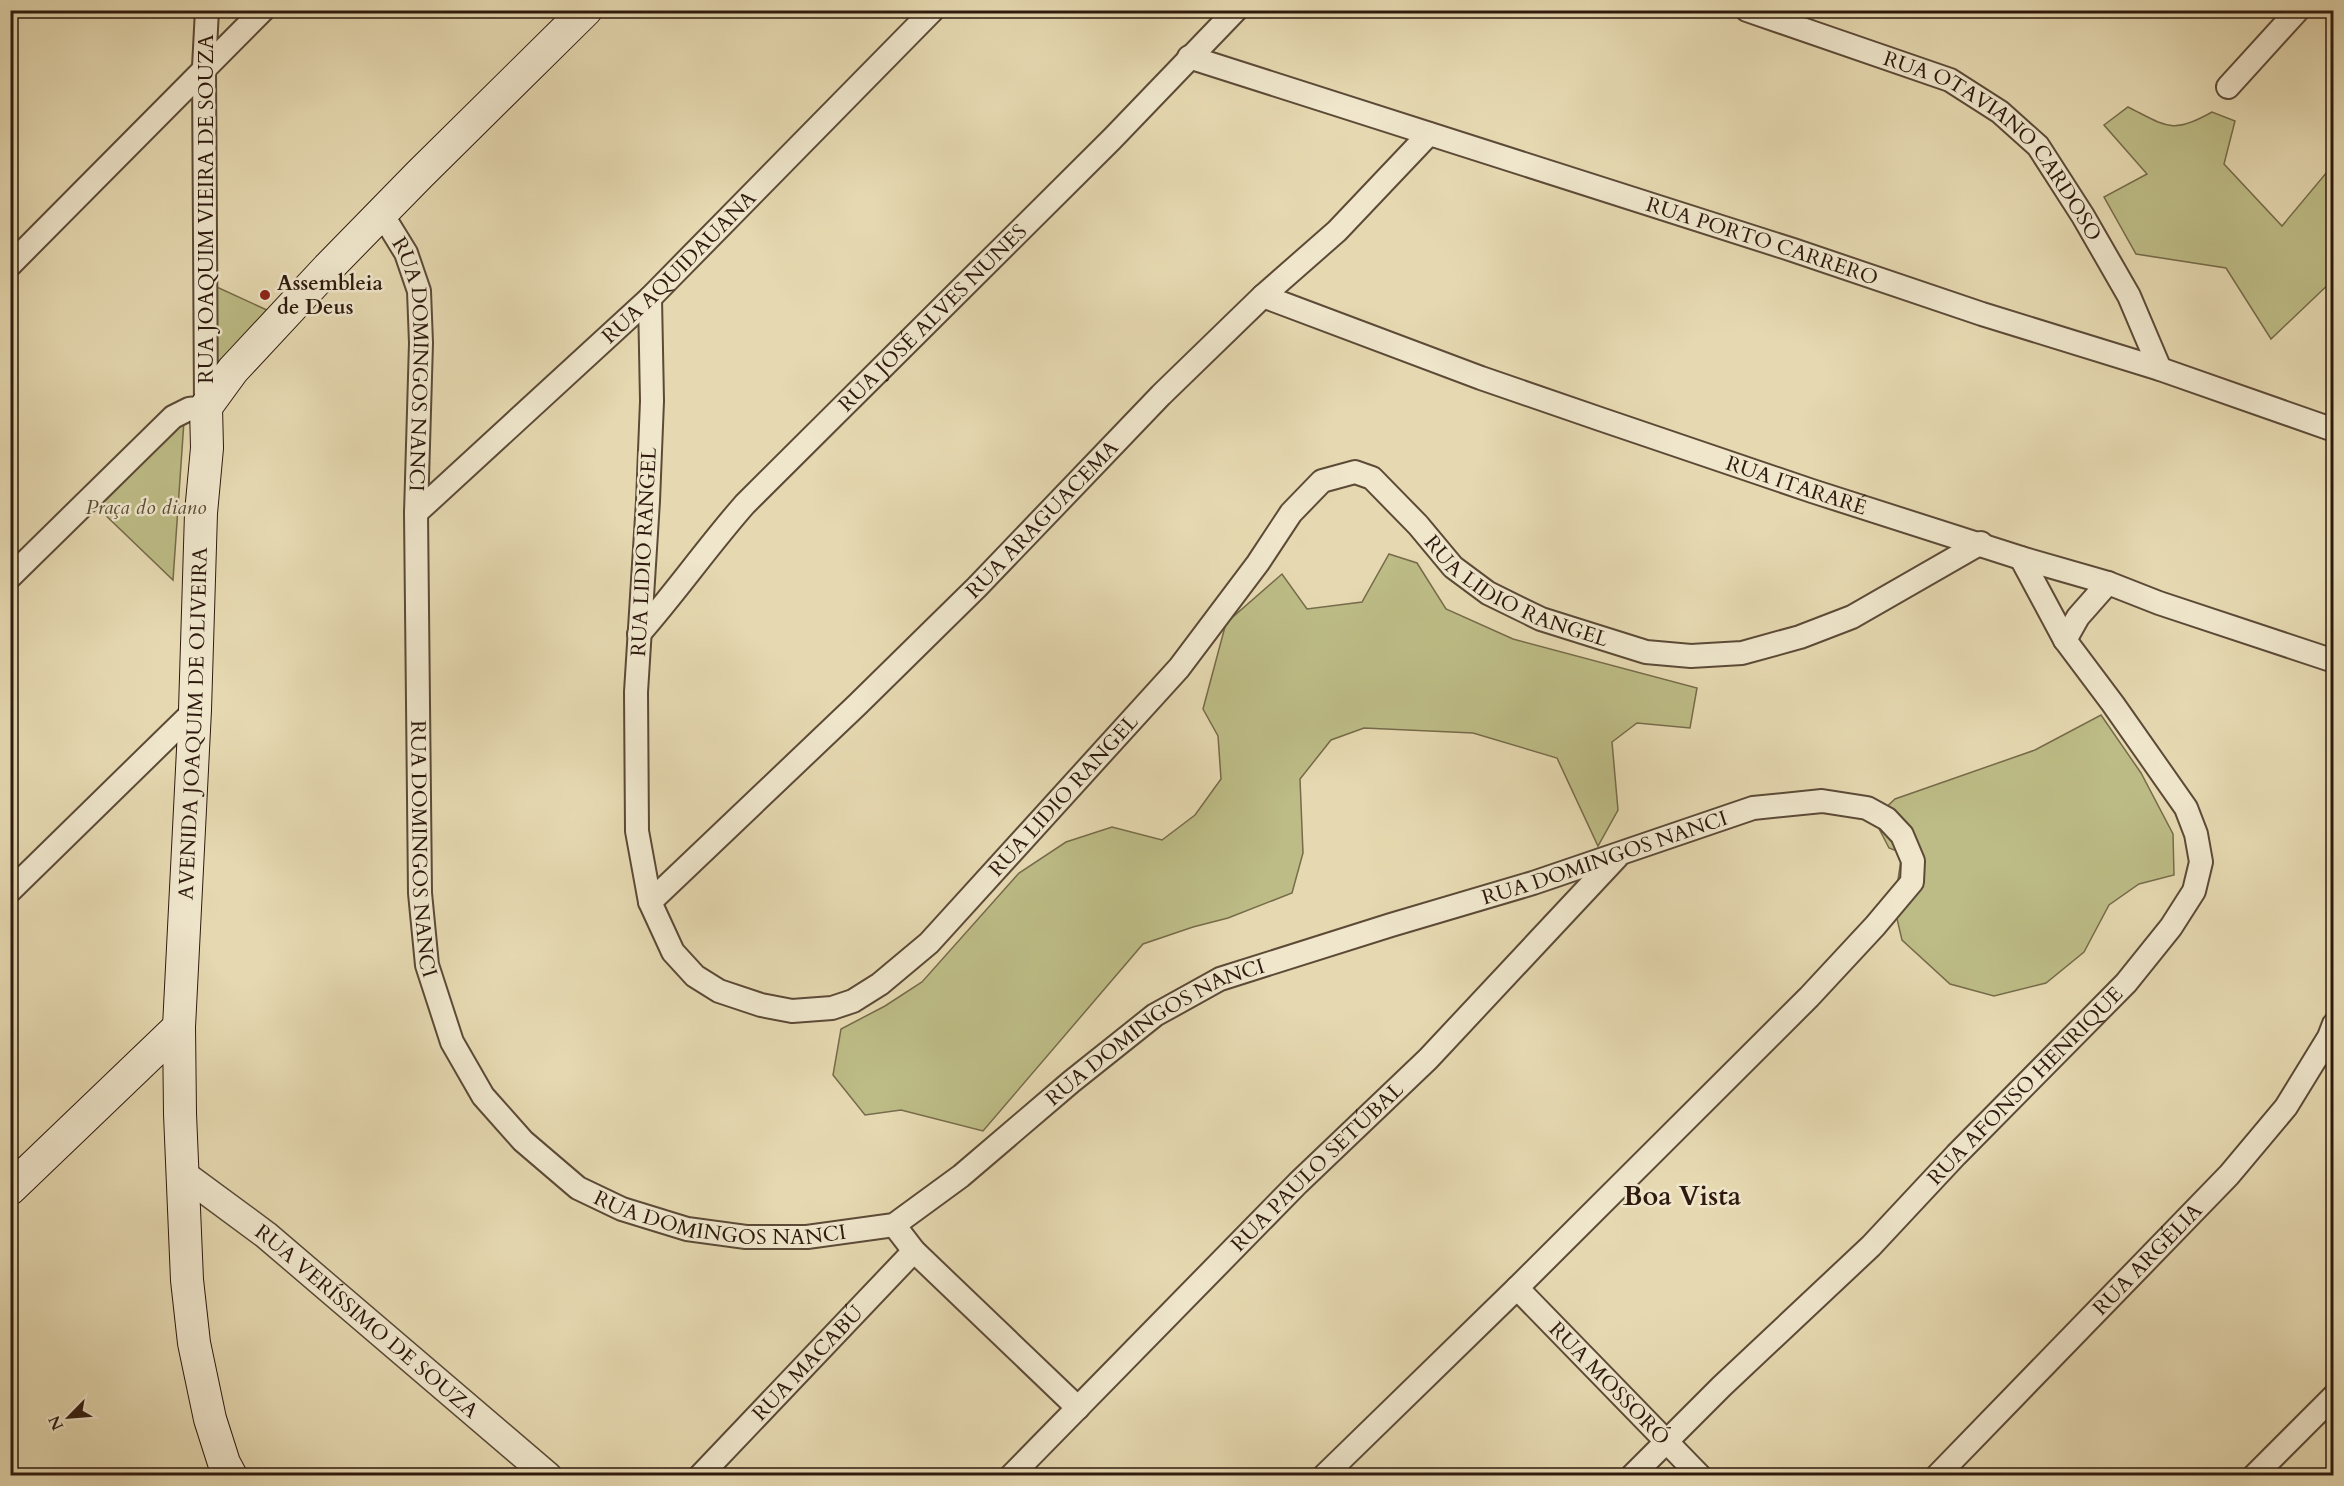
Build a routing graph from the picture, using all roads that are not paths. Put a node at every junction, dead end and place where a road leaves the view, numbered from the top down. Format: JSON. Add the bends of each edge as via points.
{"nodes":[{"id":1,"x":207,"y":10,"type":"edge"},
{"id":2,"x":263,"y":10,"type":"edge"},
{"id":3,"x":586,"y":10,"type":"edge"},
{"id":4,"x":933,"y":10,"type":"edge"},
{"id":5,"x":1236,"y":10,"type":"edge"},
{"id":6,"x":1747,"y":10,"type":"edge"},
{"id":7,"x":2298,"y":10,"type":"edge"},
{"id":8,"x":1189,"y":57,"type":"junction"},
{"id":9,"x":204,"y":67,"type":"junction"},
{"id":10,"x":2228,"y":87,"type":"dead end"},
{"id":11,"x":1429,"y":134,"type":"junction"},
{"id":12,"x":382,"y":214,"type":"junction"},
{"id":13,"x":10,"y":265,"type":"edge"},
{"id":14,"x":1263,"y":296,"type":"junction"},
{"id":15,"x":650,"y":298,"type":"junction"},
{"id":16,"x":2160,"y":369,"type":"junction"},
{"id":17,"x":206,"y":407,"type":"junction"},
{"id":18,"x":2334,"y":430,"type":"edge"},
{"id":19,"x":416,"y":513,"type":"junction"},
{"id":20,"x":1981,"y":543,"type":"junction"},
{"id":21,"x":2021,"y":558,"type":"junction"},
{"id":22,"x":10,"y":577,"type":"edge"},
{"id":23,"x":2109,"y":583,"type":"junction"},
{"id":24,"x":639,"y":634,"type":"junction"},
{"id":25,"x":2065,"y":640,"type":"junction"},
{"id":26,"x":2334,"y":661,"type":"edge"},
{"id":27,"x":195,"y":710,"type":"junction"},
{"id":28,"x":1619,"y":855,"type":"junction"},
{"id":29,"x":10,"y":891,"type":"edge"},
{"id":30,"x":650,"y":902,"type":"junction"},
{"id":31,"x":2334,"y":1024,"type":"edge"},
{"id":32,"x":179,"y":1027,"type":"junction"},
{"id":33,"x":182,"y":1173,"type":"junction"},
{"id":34,"x":10,"y":1189,"type":"edge"},
{"id":35,"x":894,"y":1225,"type":"junction"},
{"id":36,"x":914,"y":1251,"type":"junction"},
{"id":37,"x":1517,"y":1288,"type":"junction"},
{"id":38,"x":2334,"y":1396,"type":"edge"},
{"id":39,"x":1078,"y":1408,"type":"junction"},
{"id":40,"x":1668,"y":1442,"type":"junction"},
{"id":41,"x":231,"y":1476,"type":"edge"},
{"id":42,"x":548,"y":1476,"type":"edge"},
{"id":43,"x":700,"y":1476,"type":"edge"},
{"id":44,"x":1011,"y":1476,"type":"edge"},
{"id":45,"x":1324,"y":1476,"type":"edge"},
{"id":46,"x":1632,"y":1476,"type":"edge"},
{"id":47,"x":1701,"y":1476,"type":"edge"},
{"id":48,"x":1937,"y":1476,"type":"edge"},
{"id":49,"x":2254,"y":1476,"type":"edge"}],
"edges":[{"from":1,"to":9,"type":"street","name":"RUA JOAQUIM VIEIRA DE SOUZA"},
{"from":2,"to":9,"type":"street"},
{"from":3,"to":12,"type":"main road"},
{"from":4,"to":15,"type":"street","name":"RUA AQUIDAUANA"},
{"from":5,"to":8,"type":"street","name":"RUA JOSÉ ALVES NUNES"},
{"from":6,"to":16,"type":"street","name":"RUA OTAVIANO CARDOSO","via":[[1950,80],[2000,112],[2038,146],[2083,216],[2129,296]]},
{"from":7,"to":10,"type":"street"},
{"from":8,"to":11,"type":"street","name":"RUA PORTO CARRERO"},
{"from":8,"to":24,"type":"street","name":"RUA JOSÉ ALVES NUNES","via":[[1112,139],[745,504]]},
{"from":9,"to":13,"type":"street"},
{"from":9,"to":17,"type":"street","name":"RUA JOAQUIM VIEIRA DE SOUZA"},
{"from":11,"to":14,"type":"street","name":"RUA ARAGUACEMA","via":[[1337,231]]},
{"from":11,"to":16,"type":"street","name":"RUA PORTO CARRERO"},
{"from":12,"to":17,"type":"main road","via":[[241,362]]},
{"from":12,"to":19,"type":"street","name":"RUA DOMINGOS NANCI","via":[[406,253],[419,291]]},
{"from":14,"to":20,"type":"street","name":"RUA ITARARÉ","via":[[1600,419]]},
{"from":14,"to":30,"type":"street","name":"RUA ARAGUACEMA","via":[[1161,395],[935,629]]},
{"from":15,"to":19,"type":"street","name":"RUA AQUIDAUANA"},
{"from":15,"to":24,"type":"street","name":"RUA LIDIO RANGEL","via":[[652,401]]},
{"from":16,"to":18,"type":"street","name":"RUA PORTO CARRERO"},
{"from":17,"to":22,"type":"street","via":[[189,409],[173,417]]},
{"from":17,"to":27,"type":"main road","name":"AVENIDA JOAQUIM DE OLIVEIRA"},
{"from":19,"to":35,"type":"street","name":"RUA DOMINGOS NANCI","via":[[420,893],[427,965],[452,1042],[483,1096],[523,1141],[578,1188],[622,1209],[687,1229],[746,1237],[807,1237]]},
{"from":20,"to":21,"type":"street","name":"RUA ITARARÉ"},
{"from":20,"to":30,"type":"street","name":"RUA LIDIO RANGEL","via":[[1852,617],[1800,637],[1742,653],[1691,656],[1646,652],[1541,620],[1488,592],[1453,567],[1372,478],[1355,472],[1342,474],[1322,481],[1291,513],[1179,668],[928,944],[880,984],[832,1008],[792,1011],[719,991],[695,976],[673,951]]},
{"from":21,"to":23,"type":"street","name":"RUA ITARARÉ"},
{"from":21,"to":25,"type":"street","name":"RUA AFONSO HENRIQUE"},
{"from":23,"to":25,"type":"street","via":[[2078,617]]},
{"from":23,"to":26,"type":"street","name":"RUA ITARARÉ"},
{"from":24,"to":30,"type":"street","name":"RUA LIDIO RANGEL","via":[[637,831]]},
{"from":25,"to":40,"type":"street","name":"RUA AFONSO HENRIQUE","via":[[2186,808],[2201,862],[2194,891],[2126,983],[1871,1246]]},
{"from":27,"to":29,"type":"street"},
{"from":27,"to":32,"type":"main road","name":"AVENIDA JOAQUIM DE OLIVEIRA"},
{"from":28,"to":35,"type":"street","name":"RUA DOMINGOS NANCI","via":[[1220,980],[1155,1015],[961,1176]]},
{"from":28,"to":37,"type":"street","name":"RUA DOMINGOS NANCI","via":[[1753,808],[1822,801],[1867,808],[1887,819],[1902,835],[1913,861],[1912,882],[1809,998]]},
{"from":28,"to":39,"type":"street","name":"RUA PAULO SETÚBAL","via":[[1428,1059],[1298,1183]]},
{"from":31,"to":48,"type":"street","name":"RUA ARGÉLIA","via":[[2330,1037],[2286,1107],[2229,1175]]},
{"from":32,"to":33,"type":"main road","name":"AVENIDA JOAQUIM DE OLIVEIRA"},
{"from":32,"to":34,"type":"main road"},
{"from":33,"to":41,"type":"main road","name":"AVENIDA JOAQUIM DE OLIVEIRA","via":[[194,1343],[210,1419]]},
{"from":33,"to":42,"type":"street","name":"RUA VERÍSSIMO DE SOUZA","via":[[301,1264]]},
{"from":35,"to":36,"type":"street"},
{"from":36,"to":39,"type":"street"},
{"from":36,"to":43,"type":"street","name":"RUA MACABÚ"},
{"from":37,"to":40,"type":"street","name":"RUA MOSSORÓ"},
{"from":37,"to":45,"type":"street","name":"RUA DOMINGOS NANCI"},
{"from":38,"to":49,"type":"street"},
{"from":39,"to":44,"type":"street","name":"RUA PAULO SETÚBAL"},
{"from":40,"to":46,"type":"street","name":"RUA AFONSO HENRIQUE"},
{"from":40,"to":47,"type":"street","name":"RUA MOSSORÓ"}]}
